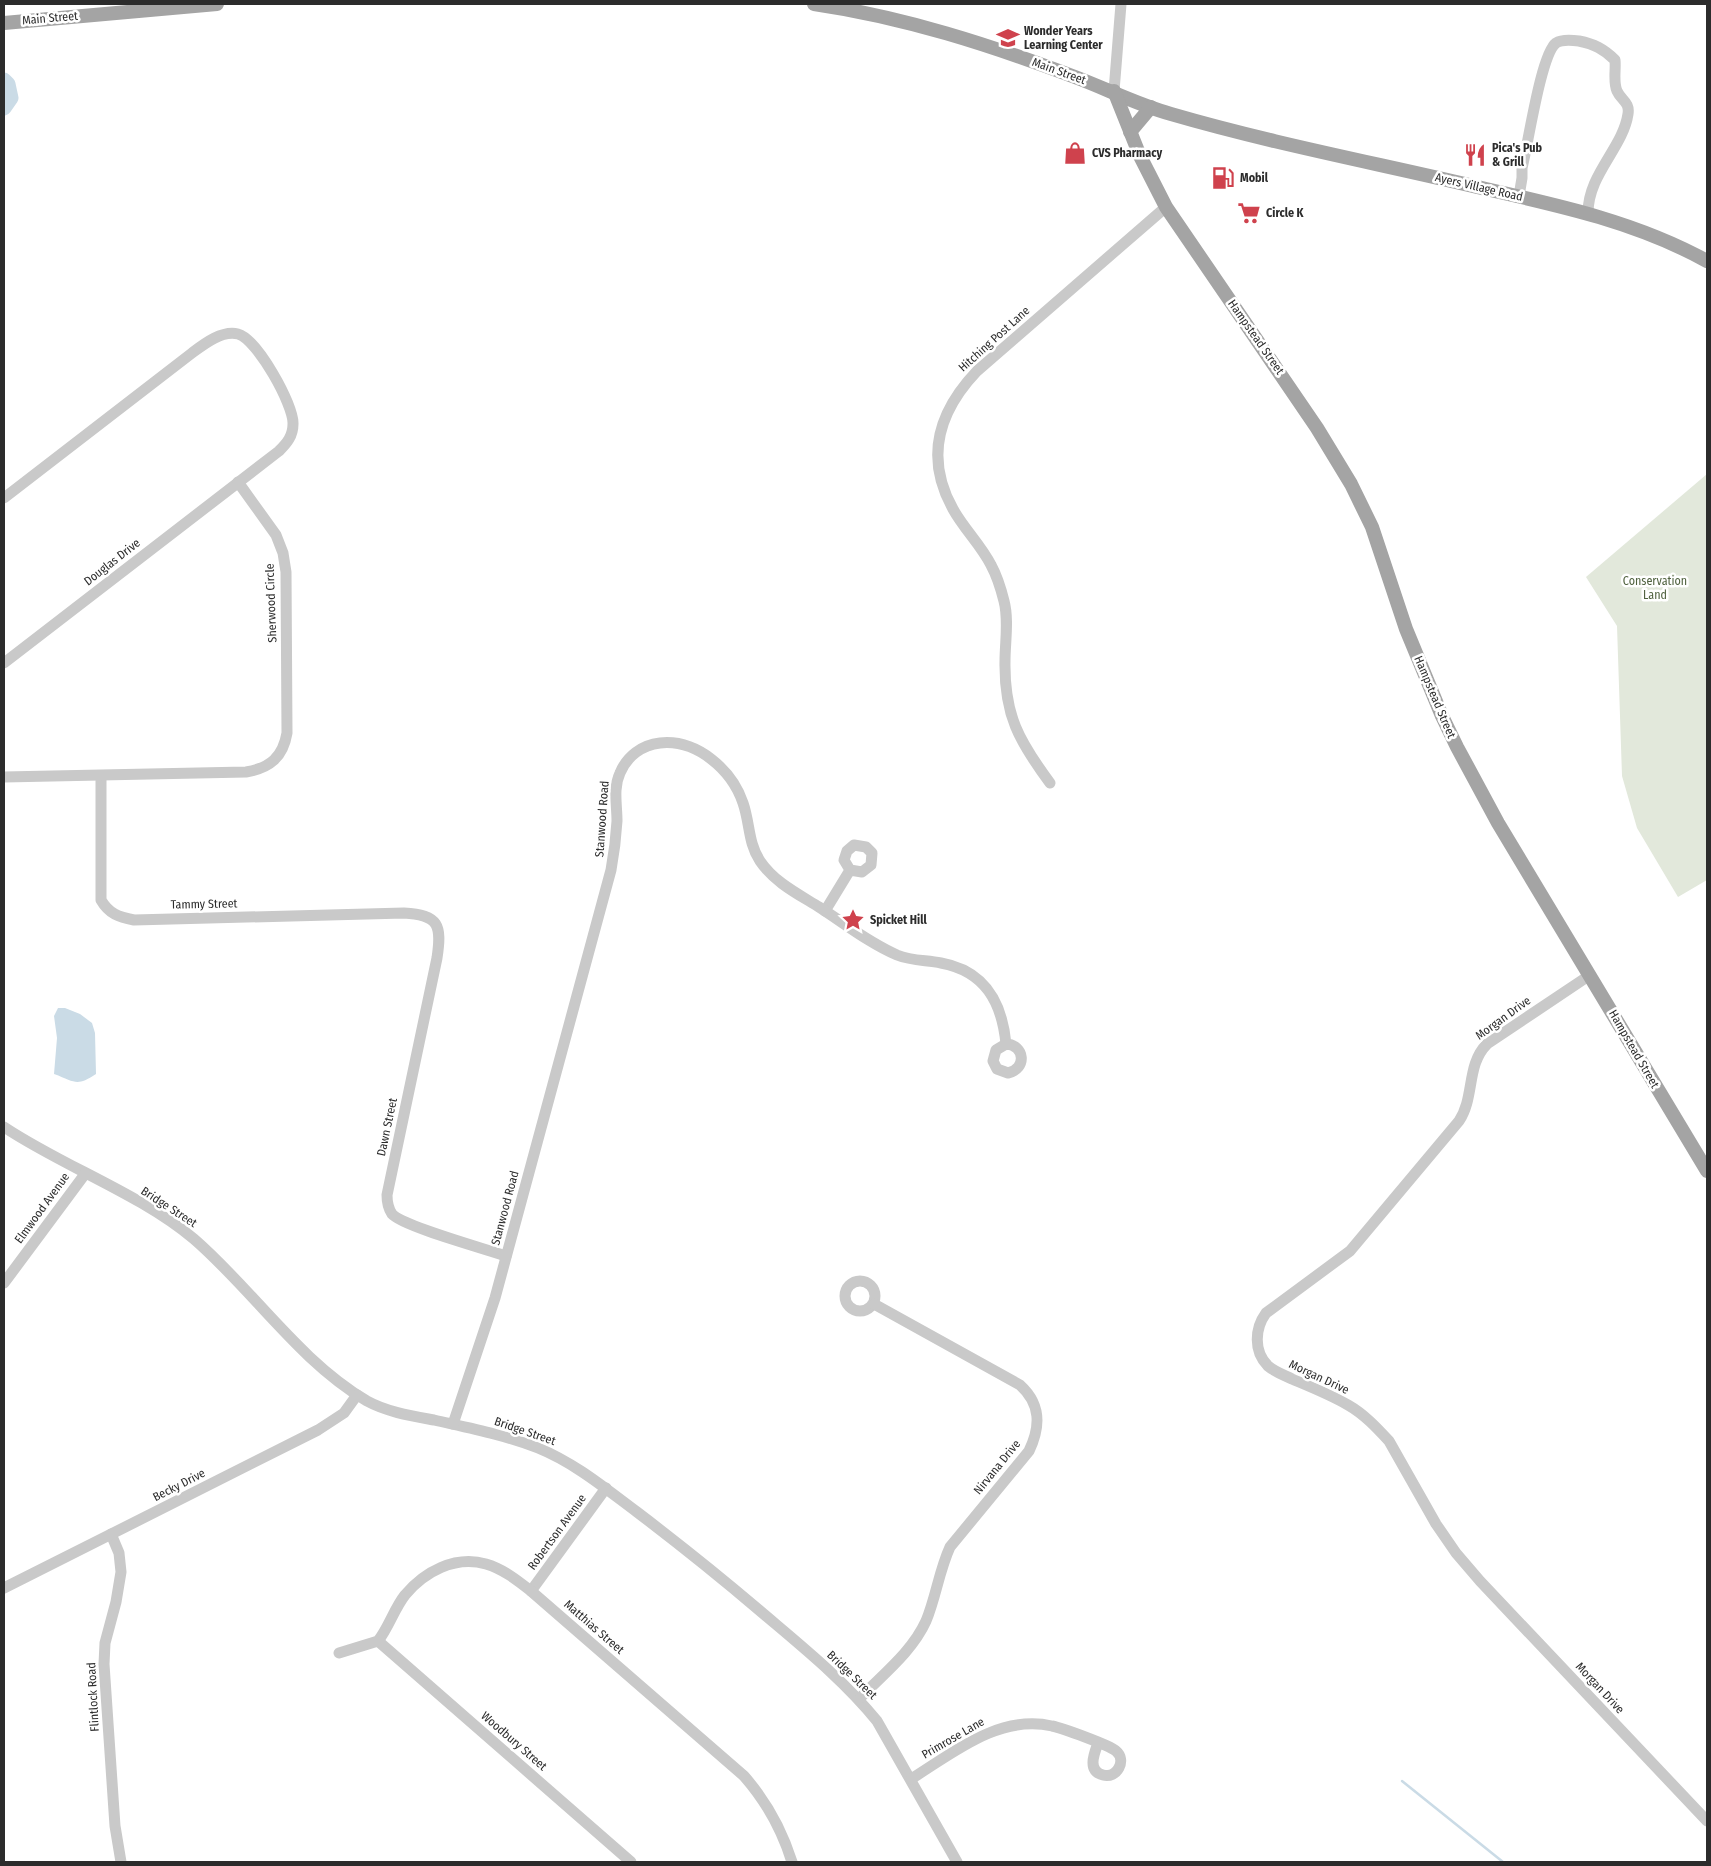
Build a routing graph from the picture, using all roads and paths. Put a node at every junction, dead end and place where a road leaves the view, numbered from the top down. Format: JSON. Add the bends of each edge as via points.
{"nodes":[{"id":1,"x":217,"y":4,"type":"edge"},
{"id":2,"x":814,"y":4,"type":"edge"},
{"id":3,"x":1121,"y":4,"type":"edge"},
{"id":4,"x":4,"y":23,"type":"edge"},
{"id":5,"x":1114,"y":91,"type":"junction"},
{"id":6,"x":1151,"y":107,"type":"junction"},
{"id":7,"x":1130,"y":132,"type":"junction"},
{"id":8,"x":1244,"y":133,"type":"joint"},
{"id":9,"x":1519,"y":196,"type":"junction"},
{"id":10,"x":1166,"y":207,"type":"junction"},
{"id":11,"x":1588,"y":213,"type":"junction"},
{"id":12,"x":1707,"y":261,"type":"edge"},
{"id":13,"x":238,"y":482,"type":"junction"},
{"id":14,"x":4,"y":498,"type":"edge"},
{"id":15,"x":4,"y":662,"type":"edge"},
{"id":16,"x":101,"y":776,"type":"junction"},
{"id":17,"x":4,"y":777,"type":"edge"},
{"id":18,"x":1050,"y":782,"type":"dead end"},
{"id":19,"x":850,"y":870,"type":"dead end"},
{"id":20,"x":826,"y":911,"type":"junction"},
{"id":21,"x":436,"y":925,"type":"joint"},
{"id":22,"x":1590,"y":975,"type":"junction"},
{"id":23,"x":1006,"y":1044,"type":"dead end"},
{"id":24,"x":4,"y":1127,"type":"edge"},
{"id":25,"x":1707,"y":1171,"type":"edge"},
{"id":26,"x":85,"y":1174,"type":"junction"},
{"id":27,"x":506,"y":1256,"type":"junction"},
{"id":28,"x":4,"y":1283,"type":"edge"},
{"id":29,"x":874,"y":1304,"type":"dead end"},
{"id":30,"x":357,"y":1395,"type":"junction"},
{"id":31,"x":453,"y":1424,"type":"junction"},
{"id":32,"x":606,"y":1488,"type":"junction"},
{"id":33,"x":111,"y":1534,"type":"junction"},
{"id":34,"x":4,"y":1588,"type":"edge"},
{"id":35,"x":531,"y":1591,"type":"junction"},
{"id":36,"x":378,"y":1641,"type":"junction"},
{"id":37,"x":339,"y":1653,"type":"dead end"},
{"id":38,"x":859,"y":1699,"type":"junction"},
{"id":39,"x":1098,"y":1743,"type":"dead end"},
{"id":40,"x":910,"y":1779,"type":"junction"},
{"id":41,"x":1707,"y":1822,"type":"edge"},
{"id":42,"x":949,"y":1857,"type":"edge"},
{"id":43,"x":121,"y":1862,"type":"edge"},
{"id":44,"x":632,"y":1862,"type":"edge"},
{"id":45,"x":792,"y":1862,"type":"edge"},
{"id":46,"x":957,"y":1862,"type":"edge"}],
"edges":[{"from":1,"to":4,"type":"main road","name":"Main Street"},
{"from":2,"to":5,"type":"main road","name":"Main Street","via":[[883,16],[960,37]]},
{"from":3,"to":5,"type":"street"},
{"from":5,"to":6,"type":"main road","name":"Main Street"},
{"from":5,"to":7,"type":"main road","name":"Hampstead Street"},
{"from":6,"to":7,"type":"main road"},
{"from":6,"to":8,"type":"main road","name":"Main Street"},
{"from":7,"to":10,"type":"main road","name":"Hampstead Street"},
{"from":8,"to":9,"type":"main road","name":"Ayers Village Road"},
{"from":9,"to":11,"type":"main road","name":"Ayers Village Road"},
{"from":9,"to":11,"type":"street","via":[[1542,75],[1550,52],[1562,41],[1593,43],[1615,60],[1616,88],[1629,112],[1595,183]]},
{"from":10,"to":18,"type":"street","name":"Hitching Post Lane","via":[[977,371],[952,402],[941,430],[939,462],[944,490],[952,508],[992,566],[1004,604],[1006,694],[1013,723]]},
{"from":10,"to":22,"type":"main road","name":"Hampstead Street","via":[[1342,467],[1372,527],[1406,629],[1442,716],[1498,823]]},
{"from":11,"to":12,"type":"main road","name":"Ayers Village Road","via":[[1644,232]]},
{"from":13,"to":14,"type":"street","via":[[286,444],[293,424],[289,406],[254,346],[238,334],[228,334],[192,353]]},
{"from":13,"to":15,"type":"street","name":"Douglas Drive"},
{"from":13,"to":16,"type":"street","name":"Sherwood Circle","via":[[276,535],[283,553],[286,572],[287,733],[281,753],[266,767],[246,772]]},
{"from":16,"to":17,"type":"street","name":"Sherwood Circle"},
{"from":16,"to":21,"type":"street","name":"Tammy Street","via":[[101,900],[115,915],[134,920],[404,913],[424,915],[434,920]]},
{"from":19,"to":20,"type":"street"},
{"from":20,"to":23,"type":"street","name":"Stanwood Road","via":[[888,950],[911,959],[960,968],[979,980],[1001,1012]]},
{"from":20,"to":27,"type":"street","name":"Stanwood Road","via":[[781,882],[760,861],[752,844],[740,794],[718,765],[696,750],[673,743],[650,745],[631,756],[619,774],[616,786],[611,870]]},
{"from":21,"to":27,"type":"street","name":"Dawn Street","via":[[440,938],[387,1195],[388,1206],[392,1215],[410,1224]]},
{"from":22,"to":25,"type":"main road","name":"Hampstead Street"},
{"from":22,"to":41,"type":"street","name":"Morgan Drive","via":[[1487,1044],[1473,1070],[1468,1102],[1459,1122],[1350,1251],[1266,1313],[1260,1324],[1257,1343],[1269,1366],[1348,1405],[1389,1441],[1456,1554]]},
{"from":24,"to":26,"type":"street","name":"Bridge Street"},
{"from":26,"to":28,"type":"street","name":"Elmwood Avenue"},
{"from":26,"to":30,"type":"street","name":"Bridge Street","via":[[178,1227],[206,1250],[308,1354]]},
{"from":27,"to":31,"type":"street","name":"Stanwood Road"},
{"from":29,"to":38,"type":"street","name":"Nirvana Drive","via":[[1020,1385],[1034,1402],[1037,1431],[1029,1451],[950,1548],[922,1629],[904,1654]]},
{"from":30,"to":31,"type":"street","name":"Bridge Street","via":[[393,1411]]},
{"from":30,"to":33,"type":"street","name":"Becky Drive","via":[[344,1413],[318,1430]]},
{"from":31,"to":32,"type":"street","name":"Bridge Street","via":[[538,1448]]},
{"from":32,"to":35,"type":"street","name":"Robertson Avenue"},
{"from":32,"to":38,"type":"street","name":"Bridge Street","via":[[714,1572]]},
{"from":33,"to":34,"type":"street","name":"Becky Drive"},
{"from":33,"to":43,"type":"street","name":"Flintlock Road","via":[[119,1553],[121,1572],[105,1643],[104,1664]]},
{"from":35,"to":36,"type":"street","name":"Matthias Street","via":[[486,1564],[446,1565],[415,1584],[404,1596]]},
{"from":35,"to":45,"type":"street","name":"Matthias Street","via":[[744,1776],[768,1808]]},
{"from":36,"to":37,"type":"street"},
{"from":36,"to":44,"type":"street","name":"Woodbury Street"},
{"from":38,"to":40,"type":"street","name":"Bridge Street","via":[[877,1721]]},
{"from":39,"to":40,"type":"street","name":"Primrose Lane","via":[[1047,1725],[1014,1725],[981,1736]]},
{"from":40,"to":42,"type":"street","name":"Bridge Street"},
{"from":42,"to":46,"type":"street","name":"Bridge Street"}]}
